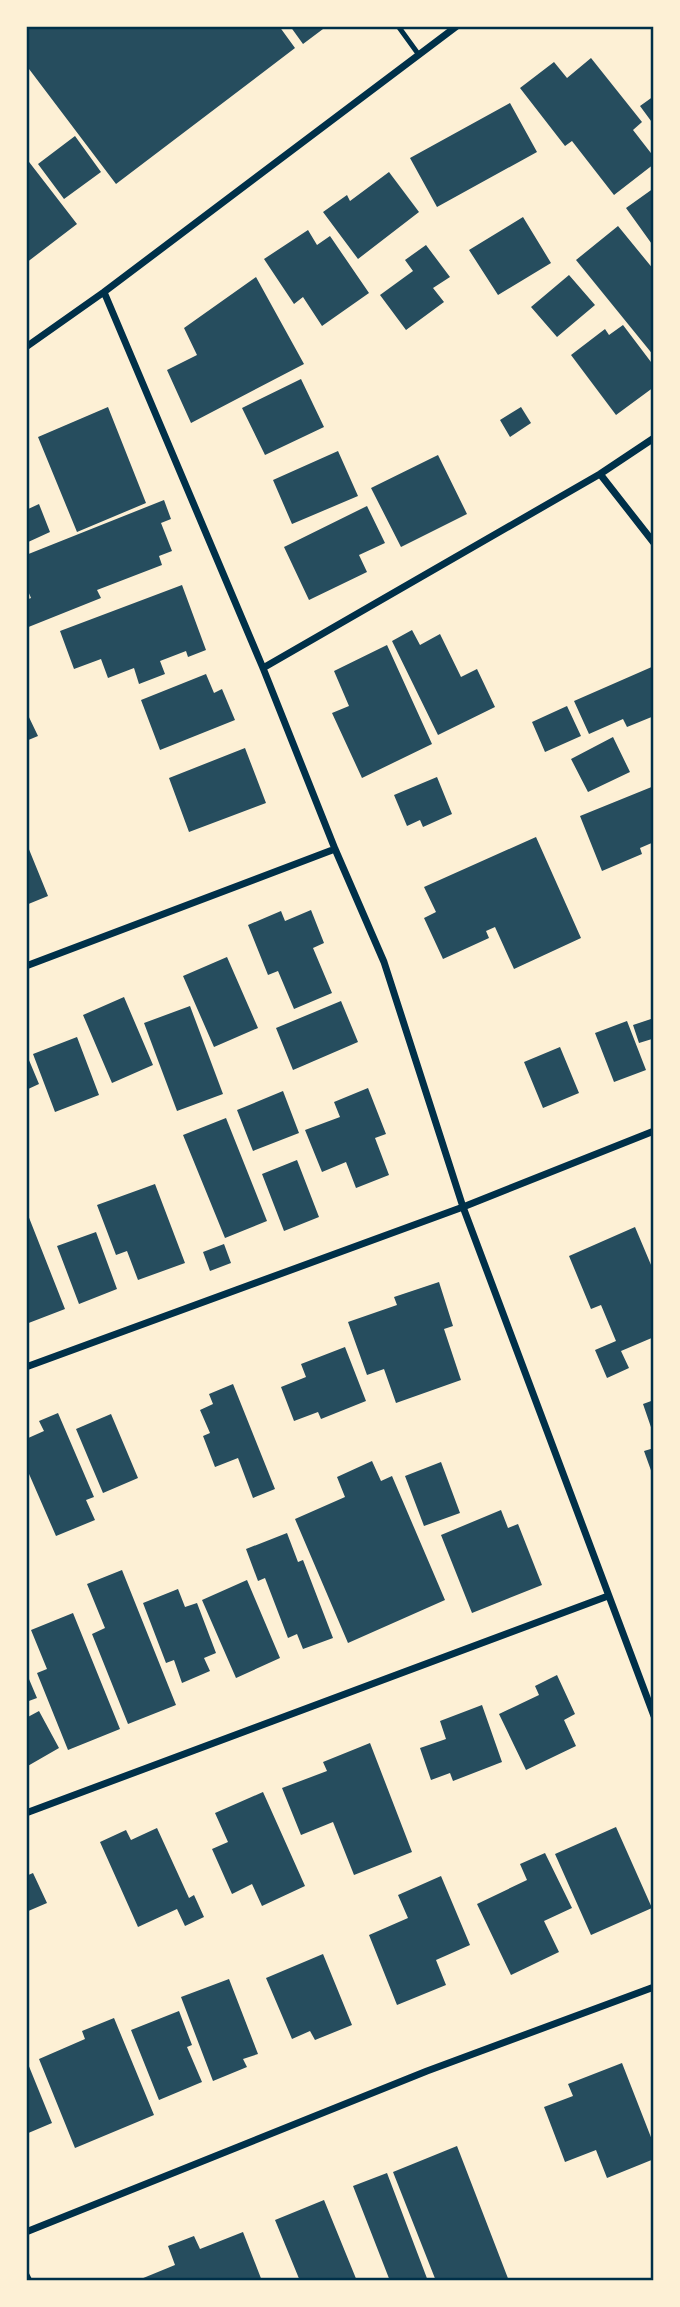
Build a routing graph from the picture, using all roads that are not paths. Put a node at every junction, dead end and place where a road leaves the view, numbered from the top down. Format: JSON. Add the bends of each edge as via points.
{"nodes":[{"id":1,"x":398,"y":26,"type":"edge"},
{"id":2,"x":457,"y":26,"type":"edge"},
{"id":3,"x":419,"y":55,"type":"junction"},
{"id":4,"x":104,"y":292,"type":"junction"},
{"id":5,"x":26,"y":347,"type":"edge"},
{"id":6,"x":654,"y":438,"type":"edge"},
{"id":7,"x":600,"y":474,"type":"junction"},
{"id":8,"x":654,"y":543,"type":"edge"},
{"id":9,"x":263,"y":668,"type":"junction"},
{"id":10,"x":335,"y":849,"type":"junction"},
{"id":11,"x":26,"y":966,"type":"edge"},
{"id":12,"x":654,"y":1131,"type":"edge"},
{"id":13,"x":463,"y":1207,"type":"junction"},
{"id":14,"x":26,"y":1367,"type":"edge"},
{"id":15,"x":608,"y":1596,"type":"junction"},
{"id":16,"x":654,"y":1716,"type":"edge"},
{"id":17,"x":26,"y":1813,"type":"edge"},
{"id":18,"x":654,"y":1987,"type":"edge"},
{"id":19,"x":26,"y":2231,"type":"edge"},
{"id":20,"x":26,"y":2275,"type":"edge"},
{"id":21,"x":29,"y":2281,"type":"edge"}],
"edges":[{"from":1,"to":3,"type":"lane"},
{"from":2,"to":3,"type":"street"},
{"from":3,"to":4,"type":"street"},
{"from":4,"to":5,"type":"street"},
{"from":4,"to":9,"type":"street"},
{"from":6,"to":7,"type":"street"},
{"from":7,"to":8,"type":"street"},
{"from":7,"to":9,"type":"street"},
{"from":9,"to":10,"type":"street"},
{"from":10,"to":11,"type":"street"},
{"from":10,"to":13,"type":"street","via":[[384,962]]},
{"from":12,"to":13,"type":"street"},
{"from":13,"to":14,"type":"street"},
{"from":13,"to":15,"type":"street"},
{"from":15,"to":16,"type":"street"},
{"from":15,"to":17,"type":"street"},
{"from":18,"to":19,"type":"street","via":[[427,2071]]},
{"from":20,"to":21,"type":"street"}]}
